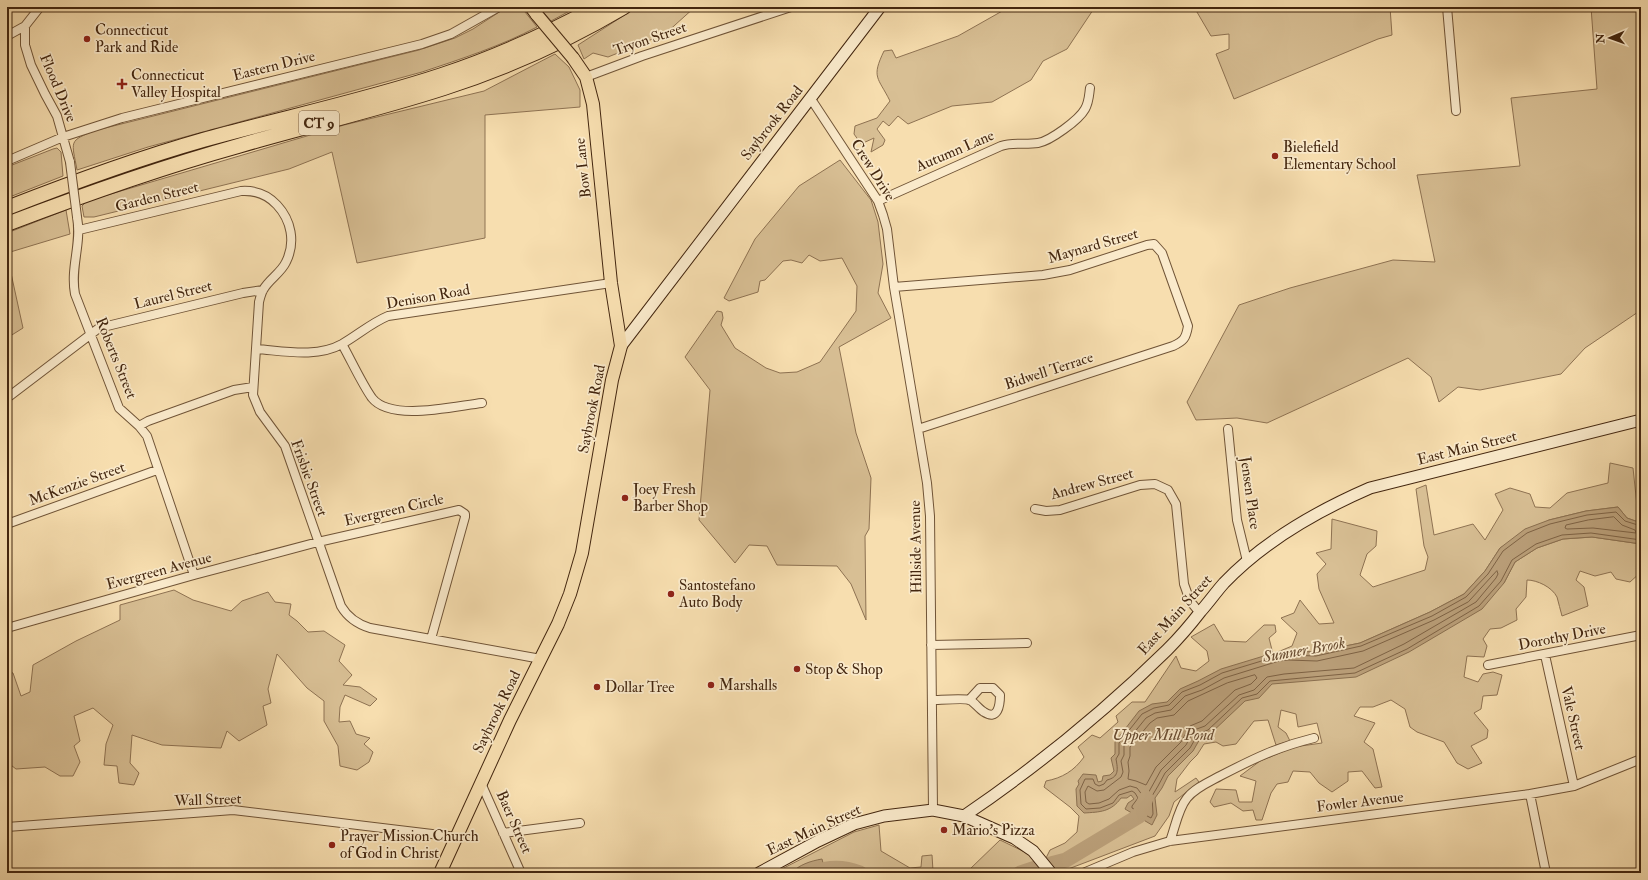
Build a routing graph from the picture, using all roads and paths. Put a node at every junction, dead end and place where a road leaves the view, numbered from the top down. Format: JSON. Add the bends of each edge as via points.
{"nodes":[{"id":1,"x":40,"y":7,"type":"edge"},
{"id":2,"x":499,"y":7,"type":"edge"},
{"id":3,"x":597,"y":7,"type":"edge"},
{"id":4,"x":624,"y":7,"type":"edge"},
{"id":5,"x":791,"y":7,"type":"edge"},
{"id":6,"x":880,"y":7,"type":"edge"},
{"id":7,"x":1448,"y":7,"type":"edge"},
{"id":8,"x":534,"y":11,"type":"edge"},
{"id":9,"x":25,"y":26,"type":"junction"},
{"id":10,"x":7,"y":36,"type":"edge"},
{"id":11,"x":586,"y":77,"type":"junction"},
{"id":12,"x":1090,"y":88,"type":"dead end"},
{"id":13,"x":811,"y":99,"type":"junction"},
{"id":14,"x":1456,"y":111,"type":"dead end"},
{"id":15,"x":63,"y":137,"type":"junction"},
{"id":16,"x":7,"y":161,"type":"edge"},
{"id":17,"x":241,"y":192,"type":"joint"},
{"id":18,"x":878,"y":201,"type":"junction"},
{"id":19,"x":7,"y":208,"type":"edge"},
{"id":20,"x":7,"y":224,"type":"edge"},
{"id":21,"x":79,"y":230,"type":"junction"},
{"id":22,"x":611,"y":283,"type":"junction"},
{"id":23,"x":894,"y":287,"type":"junction"},
{"id":24,"x":263,"y":290,"type":"junction"},
{"id":25,"x":91,"y":333,"type":"junction"},
{"id":26,"x":1186,"y":336,"type":"joint"},
{"id":27,"x":342,"y":344,"type":"junction"},
{"id":28,"x":621,"y":346,"type":"junction"},
{"id":29,"x":257,"y":349,"type":"junction"},
{"id":30,"x":253,"y":387,"type":"junction"},
{"id":31,"x":7,"y":398,"type":"edge"},
{"id":32,"x":482,"y":402,"type":"dead end"},
{"id":33,"x":1641,"y":420,"type":"edge"},
{"id":34,"x":139,"y":426,"type":"junction"},
{"id":35,"x":918,"y":429,"type":"junction"},
{"id":36,"x":1228,"y":429,"type":"dead end"},
{"id":37,"x":157,"y":470,"type":"junction"},
{"id":38,"x":1036,"y":509,"type":"dead end"},
{"id":39,"x":7,"y":524,"type":"edge"},
{"id":40,"x":318,"y":542,"type":"junction"},
{"id":41,"x":1247,"y":561,"type":"junction"},
{"id":42,"x":194,"y":575,"type":"junction"},
{"id":43,"x":1200,"y":613,"type":"junction"},
{"id":44,"x":7,"y":628,"type":"edge"},
{"id":45,"x":1641,"y":635,"type":"edge"},
{"id":46,"x":431,"y":639,"type":"junction"},
{"id":47,"x":1028,"y":643,"type":"dead end"},
{"id":48,"x":931,"y":645,"type":"junction"},
{"id":49,"x":1545,"y":655,"type":"junction"},
{"id":50,"x":541,"y":659,"type":"junction"},
{"id":51,"x":1488,"y":665,"type":"dead end"},
{"id":52,"x":932,"y":700,"type":"junction"},
{"id":53,"x":969,"y":700,"type":"dead end"},
{"id":54,"x":1314,"y":738,"type":"dead end"},
{"id":55,"x":1641,"y":760,"type":"edge"},
{"id":56,"x":481,"y":783,"type":"junction"},
{"id":57,"x":1574,"y":786,"type":"junction"},
{"id":58,"x":1530,"y":794,"type":"junction"},
{"id":59,"x":933,"y":810,"type":"junction"},
{"id":60,"x":964,"y":816,"type":"junction"},
{"id":61,"x":580,"y":823,"type":"dead end"},
{"id":62,"x":7,"y":827,"type":"edge"},
{"id":63,"x":503,"y":833,"type":"junction"},
{"id":64,"x":457,"y":837,"type":"junction"},
{"id":65,"x":1170,"y":841,"type":"junction"},
{"id":66,"x":440,"y":873,"type":"edge"},
{"id":67,"x":521,"y":873,"type":"edge"},
{"id":68,"x":759,"y":873,"type":"edge"},
{"id":69,"x":1051,"y":873,"type":"edge"},
{"id":70,"x":1083,"y":873,"type":"edge"},
{"id":71,"x":1546,"y":873,"type":"edge"}],
"edges":[{"from":1,"to":9,"type":"street"},
{"from":2,"to":15,"type":"street","name":"Eastern Drive","via":[[451,34],[422,44],[122,118]]},
{"from":3,"to":19,"type":"highway","number":"CT 9","via":[[521,44],[449,73],[172,150]]},
{"from":4,"to":20,"type":"highway","number":"CT 9","via":[[563,40],[476,77],[416,97],[175,164]]},
{"from":5,"to":11,"type":"street","name":"Tryon Street"},
{"from":6,"to":13,"type":"main road","name":"Saybrook Road"},
{"from":7,"to":14,"type":"street"},
{"from":8,"to":11,"type":"main road","name":"Bow Lane","bridge":true},
{"from":9,"to":10,"type":"street"},
{"from":9,"to":15,"type":"street","name":"Flood Drive","via":[[31,65],[57,116]]},
{"from":11,"to":22,"type":"main road","name":"Bow Lane","via":[[593,104]]},
{"from":12,"to":18,"type":"street","name":"Autumn Lane","via":[[1088,102],[1081,115],[1046,140],[1036,144],[1013,143],[1001,146]]},
{"from":13,"to":18,"type":"street","name":"Crew Drive"},
{"from":13,"to":28,"type":"main road","name":"Saybrook Road"},
{"from":15,"to":16,"type":"street","name":"Eastern Drive"},
{"from":15,"to":21,"type":"street","name":"Roberts Street","bridge":true,"via":[[70,162]]},
{"from":17,"to":21,"type":"street","name":"Garden Street"},
{"from":17,"to":24,"type":"street","name":"Frisbie Street","via":[[250,190],[270,197],[286,217],[290,229],[292,239],[286,262]]},
{"from":18,"to":23,"type":"street","name":"Crew Drive","via":[[887,229]]},
{"from":21,"to":25,"type":"street","name":"Roberts Street","via":[[74,285]]},
{"from":22,"to":27,"type":"street","name":"Denison Road","via":[[388,316]]},
{"from":22,"to":28,"type":"main road","name":"Bow Lane"},
{"from":23,"to":26,"type":"street","name":"Maynard Street","via":[[1042,275],[1070,270],[1154,244],[1162,254],[1186,317]]},
{"from":23,"to":35,"type":"street","name":"Hillside Avenue"},
{"from":24,"to":25,"type":"street","name":"Laurel Street","via":[[243,292],[99,328]]},
{"from":24,"to":29,"type":"street","name":"Frisbie Street","via":[[259,302]]},
{"from":25,"to":31,"type":"street","name":"Laurel Street"},
{"from":25,"to":34,"type":"street","name":"Roberts Street","via":[[119,408]]},
{"from":26,"to":35,"type":"street","name":"Bidwell Terrace","via":[[1173,346]]},
{"from":27,"to":29,"type":"street","name":"Denison Road","via":[[327,350],[307,353]]},
{"from":27,"to":32,"type":"street","via":[[373,399],[389,408],[407,412]]},
{"from":28,"to":50,"type":"main road","name":"Saybrook Road","via":[[612,380],[582,553],[570,594]]},
{"from":29,"to":30,"type":"street","name":"Frisbie Street"},
{"from":30,"to":34,"type":"street","via":[[234,390]]},
{"from":30,"to":40,"type":"street","name":"Frisbie Street","via":[[260,412],[285,446]]},
{"from":33,"to":41,"type":"main road","name":"East Main Street","via":[[1370,488],[1314,516],[1279,537]]},
{"from":34,"to":37,"type":"street","name":"Roberts Street","via":[[147,436]]},
{"from":35,"to":48,"type":"street","name":"Hillside Avenue","via":[[930,516]]},
{"from":36,"to":41,"type":"street","name":"Jensen Place","via":[[1237,520]]},
{"from":37,"to":39,"type":"street","name":"McKenzie Street"},
{"from":37,"to":42,"type":"street","name":"Roberts Street"},
{"from":38,"to":43,"type":"street","name":"Andrew Street","via":[[1060,510],[1140,485],[1155,484],[1168,490],[1176,504],[1184,584],[1190,601]]},
{"from":40,"to":42,"type":"street","name":"Evergreen Avenue"},
{"from":40,"to":46,"type":"street","name":"Frisbie Street","via":[[346,615],[370,628]]},
{"from":40,"to":46,"type":"street","name":"Evergreen Circle","via":[[451,511],[464,512],[464,521]]},
{"from":41,"to":43,"type":"main road","name":"East Main Street","via":[[1223,584]]},
{"from":42,"to":44,"type":"street","name":"Evergreen Avenue"},
{"from":43,"to":60,"type":"main road","name":"East Main Street","via":[[1168,649],[1095,716],[995,795]]},
{"from":45,"to":49,"type":"street","name":"Dorothy Drive"},
{"from":46,"to":50,"type":"street","name":"Frisbie Street"},
{"from":47,"to":48,"type":"street"},
{"from":48,"to":52,"type":"street","name":"Hillside Avenue"},
{"from":49,"to":51,"type":"street","name":"Dorothy Drive"},
{"from":49,"to":57,"type":"street","name":"Vale Street"},
{"from":50,"to":56,"type":"main road","name":"Saybrook Road"},
{"from":52,"to":53,"type":"street"},
{"from":52,"to":59,"type":"street","name":"Hillside Avenue"},
{"from":54,"to":65,"type":"street","via":[[1288,744],[1260,755],[1203,785],[1187,798]]},
{"from":55,"to":57,"type":"street","name":"Fowler Avenue"},
{"from":56,"to":63,"type":"street","name":"Baer Street"},
{"from":56,"to":64,"type":"main road","name":"Saybrook Road"},
{"from":57,"to":58,"type":"street","name":"Fowler Avenue"},
{"from":58,"to":65,"type":"street","name":"Fowler Avenue"},
{"from":58,"to":71,"type":"street"},
{"from":59,"to":60,"type":"main road","name":"East Main Street"},
{"from":59,"to":68,"type":"main road","name":"East Main Street","via":[[884,816],[854,824]]},
{"from":60,"to":69,"type":"main road","via":[[1014,838],[1033,851]]},
{"from":61,"to":63,"type":"street"},
{"from":62,"to":64,"type":"street","name":"Wall Street","via":[[233,810]]},
{"from":63,"to":67,"type":"street","name":"Baer Street"},
{"from":64,"to":66,"type":"main road","name":"Saybrook Road"},
{"from":65,"to":70,"type":"street","name":"Fowler Avenue","via":[[1133,852]]}]}
